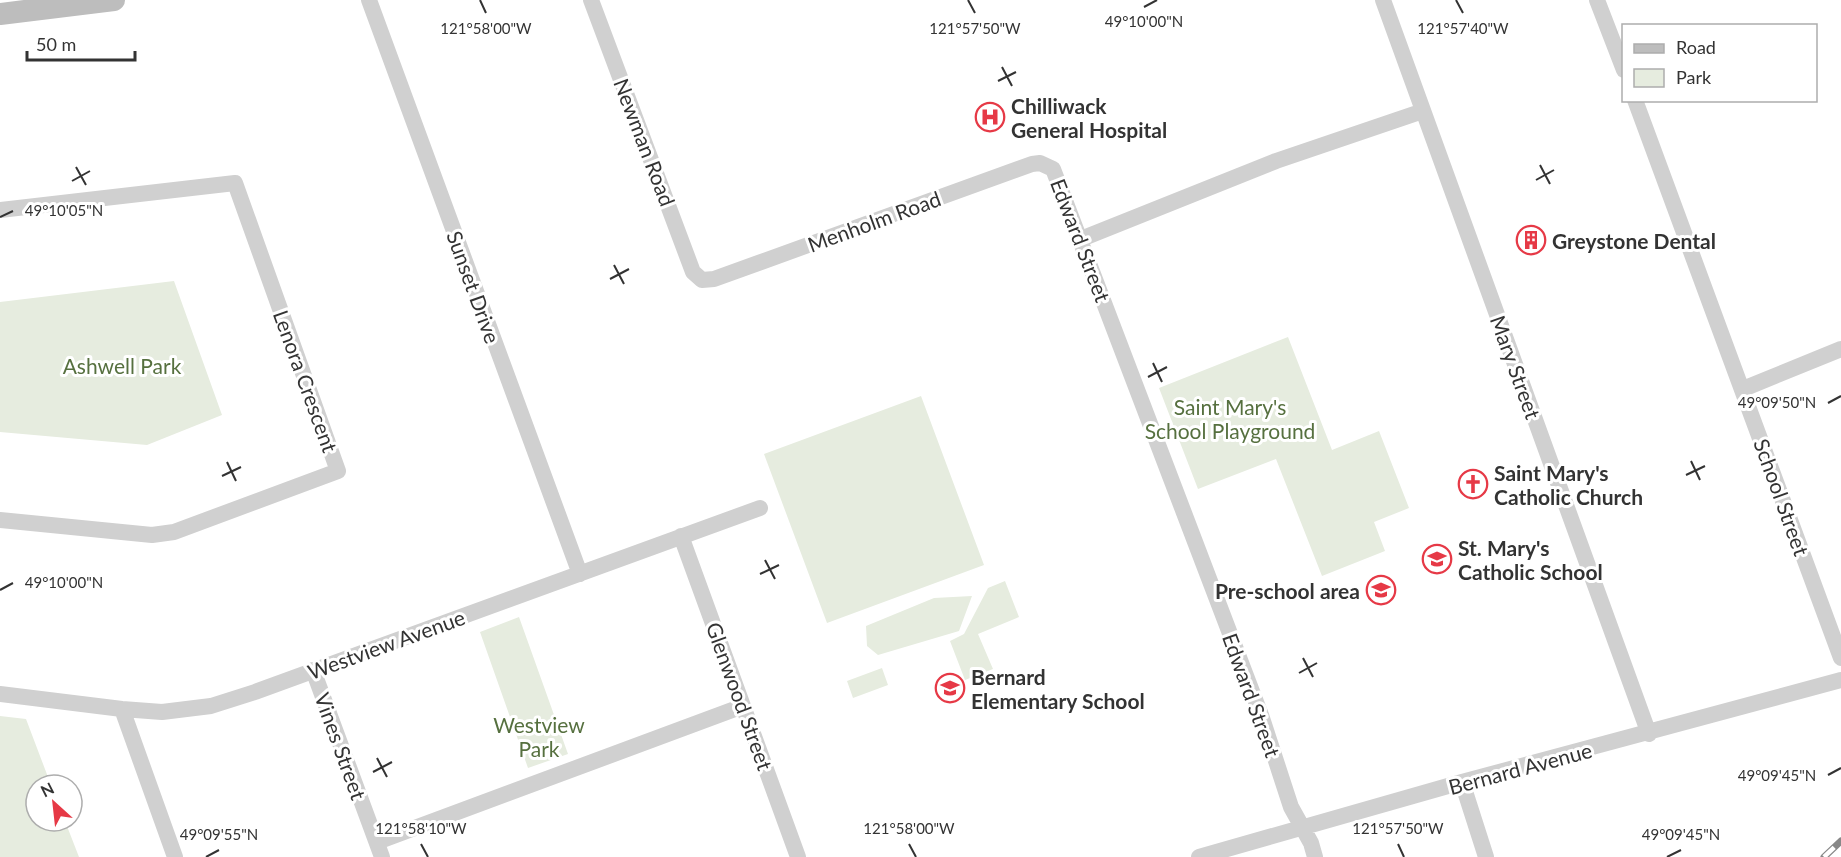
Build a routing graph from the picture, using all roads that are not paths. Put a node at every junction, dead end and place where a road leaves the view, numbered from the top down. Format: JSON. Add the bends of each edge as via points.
{"nodes":[{"id":1,"x":114,"y":0,"type":"edge"},
{"id":2,"x":369,"y":0,"type":"edge"},
{"id":3,"x":591,"y":0,"type":"edge"},
{"id":4,"x":1383,"y":0,"type":"edge"},
{"id":5,"x":1597,"y":0,"type":"edge"},
{"id":6,"x":0,"y":14,"type":"edge"},
{"id":7,"x":1622,"y":67,"type":"edge"},
{"id":8,"x":1636,"y":102,"type":"edge"},
{"id":9,"x":1423,"y":111,"type":"junction"},
{"id":10,"x":1047,"y":164,"type":"joint"},
{"id":11,"x":0,"y":210,"type":"edge"},
{"id":12,"x":1081,"y":239,"type":"junction"},
{"id":13,"x":702,"y":280,"type":"joint"},
{"id":14,"x":1841,"y":349,"type":"edge"},
{"id":15,"x":1743,"y":389,"type":"junction"},
{"id":16,"x":760,"y":508,"type":"dead end"},
{"id":17,"x":0,"y":520,"type":"edge"},
{"id":18,"x":681,"y":536,"type":"junction"},
{"id":19,"x":580,"y":574,"type":"junction"},
{"id":20,"x":1841,"y":658,"type":"edge"},
{"id":21,"x":313,"y":670,"type":"junction"},
{"id":22,"x":1841,"y":680,"type":"edge"},
{"id":23,"x":0,"y":694,"type":"edge"},
{"id":24,"x":744,"y":706,"type":"junction"},
{"id":25,"x":123,"y":709,"type":"junction"},
{"id":26,"x":1649,"y":734,"type":"junction"},
{"id":27,"x":1462,"y":782,"type":"junction"},
{"id":28,"x":1302,"y":828,"type":"junction"},
{"id":29,"x":380,"y":850,"type":"edge"},
{"id":30,"x":175,"y":857,"type":"edge"},
{"id":31,"x":798,"y":857,"type":"edge"},
{"id":32,"x":1199,"y":857,"type":"edge"},
{"id":33,"x":1315,"y":857,"type":"edge"},
{"id":34,"x":1486,"y":857,"type":"edge"}],
"edges":[{"from":1,"to":6,"type":"street"},
{"from":2,"to":19,"type":"street","name":"Sunset Drive"},
{"from":3,"to":13,"type":"street","name":"Newman Road","via":[[693,272]]},
{"from":4,"to":9,"type":"street","name":"Mary Street"},
{"from":5,"to":7,"type":"street"},
{"from":8,"to":15,"type":"street","name":"School Street"},
{"from":9,"to":12,"type":"street","via":[[1276,161]]},
{"from":9,"to":26,"type":"street","name":"Mary Street"},
{"from":10,"to":12,"type":"street","name":"Edward Street","via":[[1056,174]]},
{"from":10,"to":13,"type":"street","name":"Menholm Road","via":[[1021,168],[714,279]]},
{"from":11,"to":17,"type":"street","name":"Lenora Crescent","via":[[235,183],[338,471],[174,532],[152,535]]},
{"from":12,"to":28,"type":"street","name":"Edward Street"},
{"from":14,"to":15,"type":"street"},
{"from":15,"to":20,"type":"street","name":"School Street"},
{"from":16,"to":18,"type":"street","name":"Westview Avenue"},
{"from":18,"to":19,"type":"street","name":"Westview Avenue"},
{"from":18,"to":24,"type":"street","name":"Glenwood Street"},
{"from":19,"to":21,"type":"street","name":"Westview Avenue"},
{"from":21,"to":25,"type":"street","name":"Westview Avenue","via":[[211,706],[162,712]]},
{"from":21,"to":29,"type":"street","name":"Vines Street"},
{"from":22,"to":26,"type":"street","name":"Bernard Avenue"},
{"from":23,"to":25,"type":"street","name":"Westview Avenue"},
{"from":24,"to":29,"type":"street"},
{"from":24,"to":31,"type":"street","name":"Glenwood Street"},
{"from":25,"to":30,"type":"street"},
{"from":26,"to":27,"type":"street","name":"Bernard Avenue"},
{"from":27,"to":28,"type":"street","name":"Bernard Avenue"},
{"from":27,"to":34,"type":"street"},
{"from":28,"to":32,"type":"street","name":"Bernard Avenue"},
{"from":28,"to":33,"type":"street","name":"Edward Street"}]}
